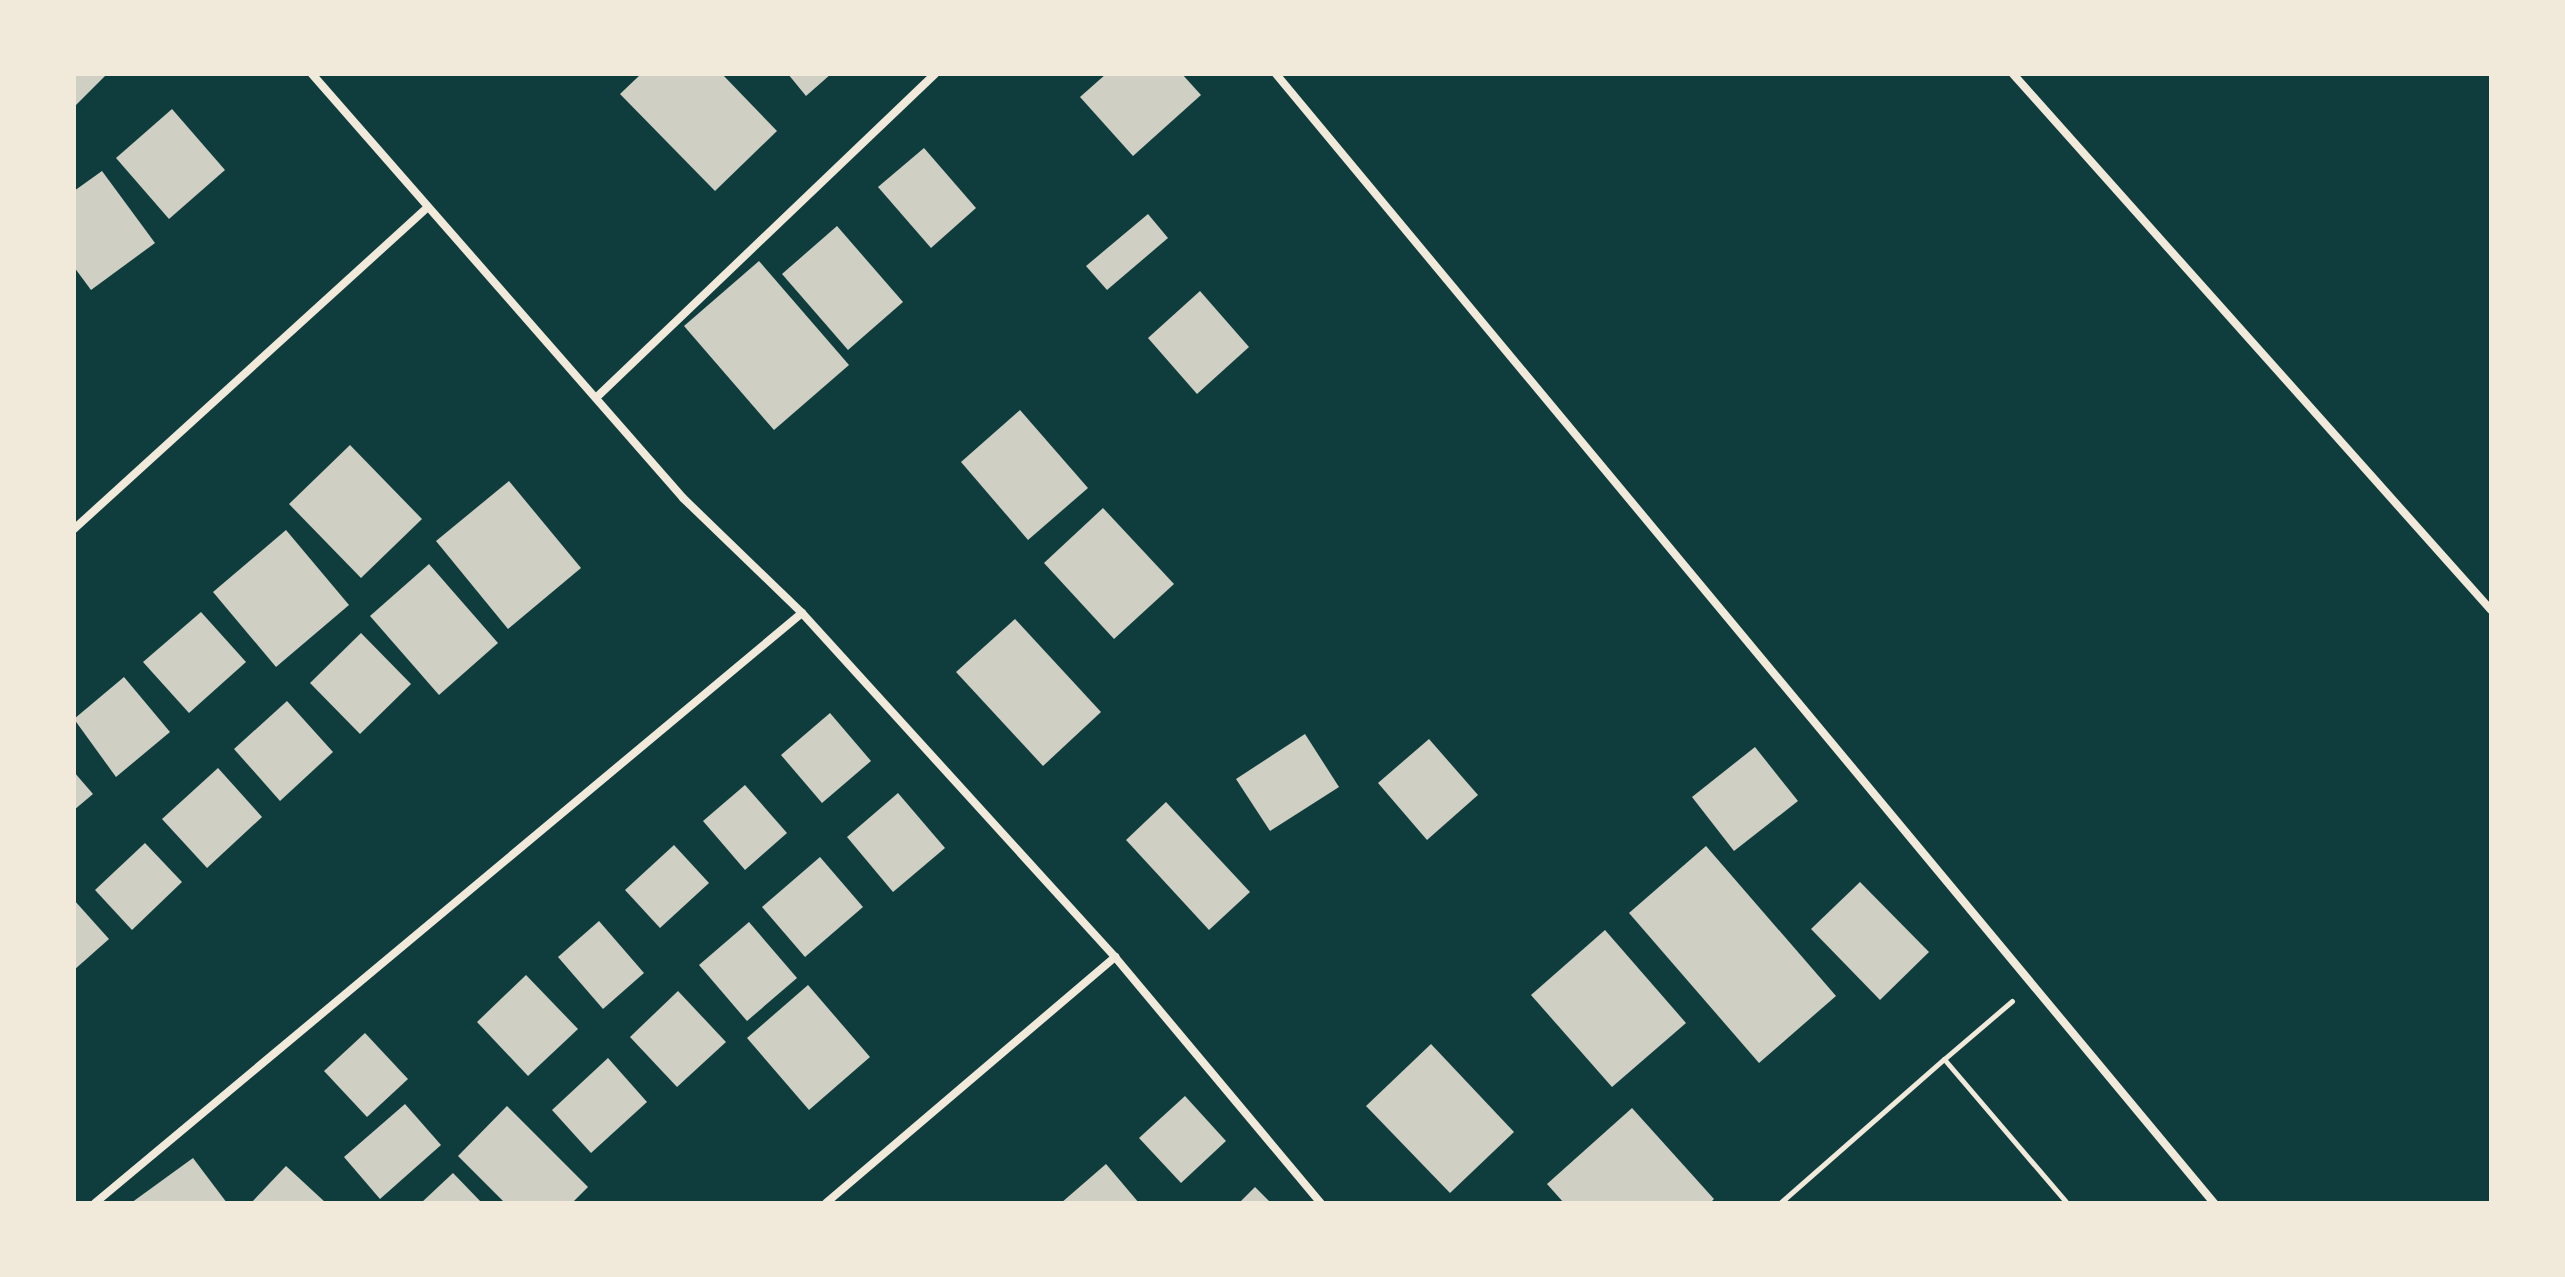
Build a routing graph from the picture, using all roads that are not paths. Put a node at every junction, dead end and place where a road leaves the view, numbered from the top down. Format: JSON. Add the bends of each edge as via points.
{"nodes":[{"id":1,"x":312,"y":74,"type":"edge"},
{"id":2,"x":935,"y":74,"type":"edge"},
{"id":3,"x":1276,"y":74,"type":"edge"},
{"id":4,"x":2013,"y":74,"type":"edge"},
{"id":5,"x":424,"y":210,"type":"junction"},
{"id":6,"x":599,"y":395,"type":"junction"},
{"id":7,"x":74,"y":529,"type":"edge"},
{"id":8,"x":2491,"y":610,"type":"edge"},
{"id":9,"x":802,"y":613,"type":"junction"},
{"id":10,"x":1115,"y":957,"type":"junction"},
{"id":11,"x":95,"y":1203,"type":"edge"},
{"id":12,"x":826,"y":1203,"type":"edge"},
{"id":13,"x":1321,"y":1203,"type":"edge"},
{"id":14,"x":2214,"y":1203,"type":"edge"}],
"edges":[{"from":1,"to":5,"type":"street"},
{"from":2,"to":6,"type":"street"},
{"from":3,"to":14,"type":"street"},
{"from":4,"to":8,"type":"street"},
{"from":5,"to":6,"type":"street"},
{"from":5,"to":7,"type":"street"},
{"from":6,"to":9,"type":"street","via":[[683,498]]},
{"from":9,"to":10,"type":"street"},
{"from":9,"to":11,"type":"street"},
{"from":10,"to":12,"type":"street"},
{"from":10,"to":13,"type":"street"}]}
